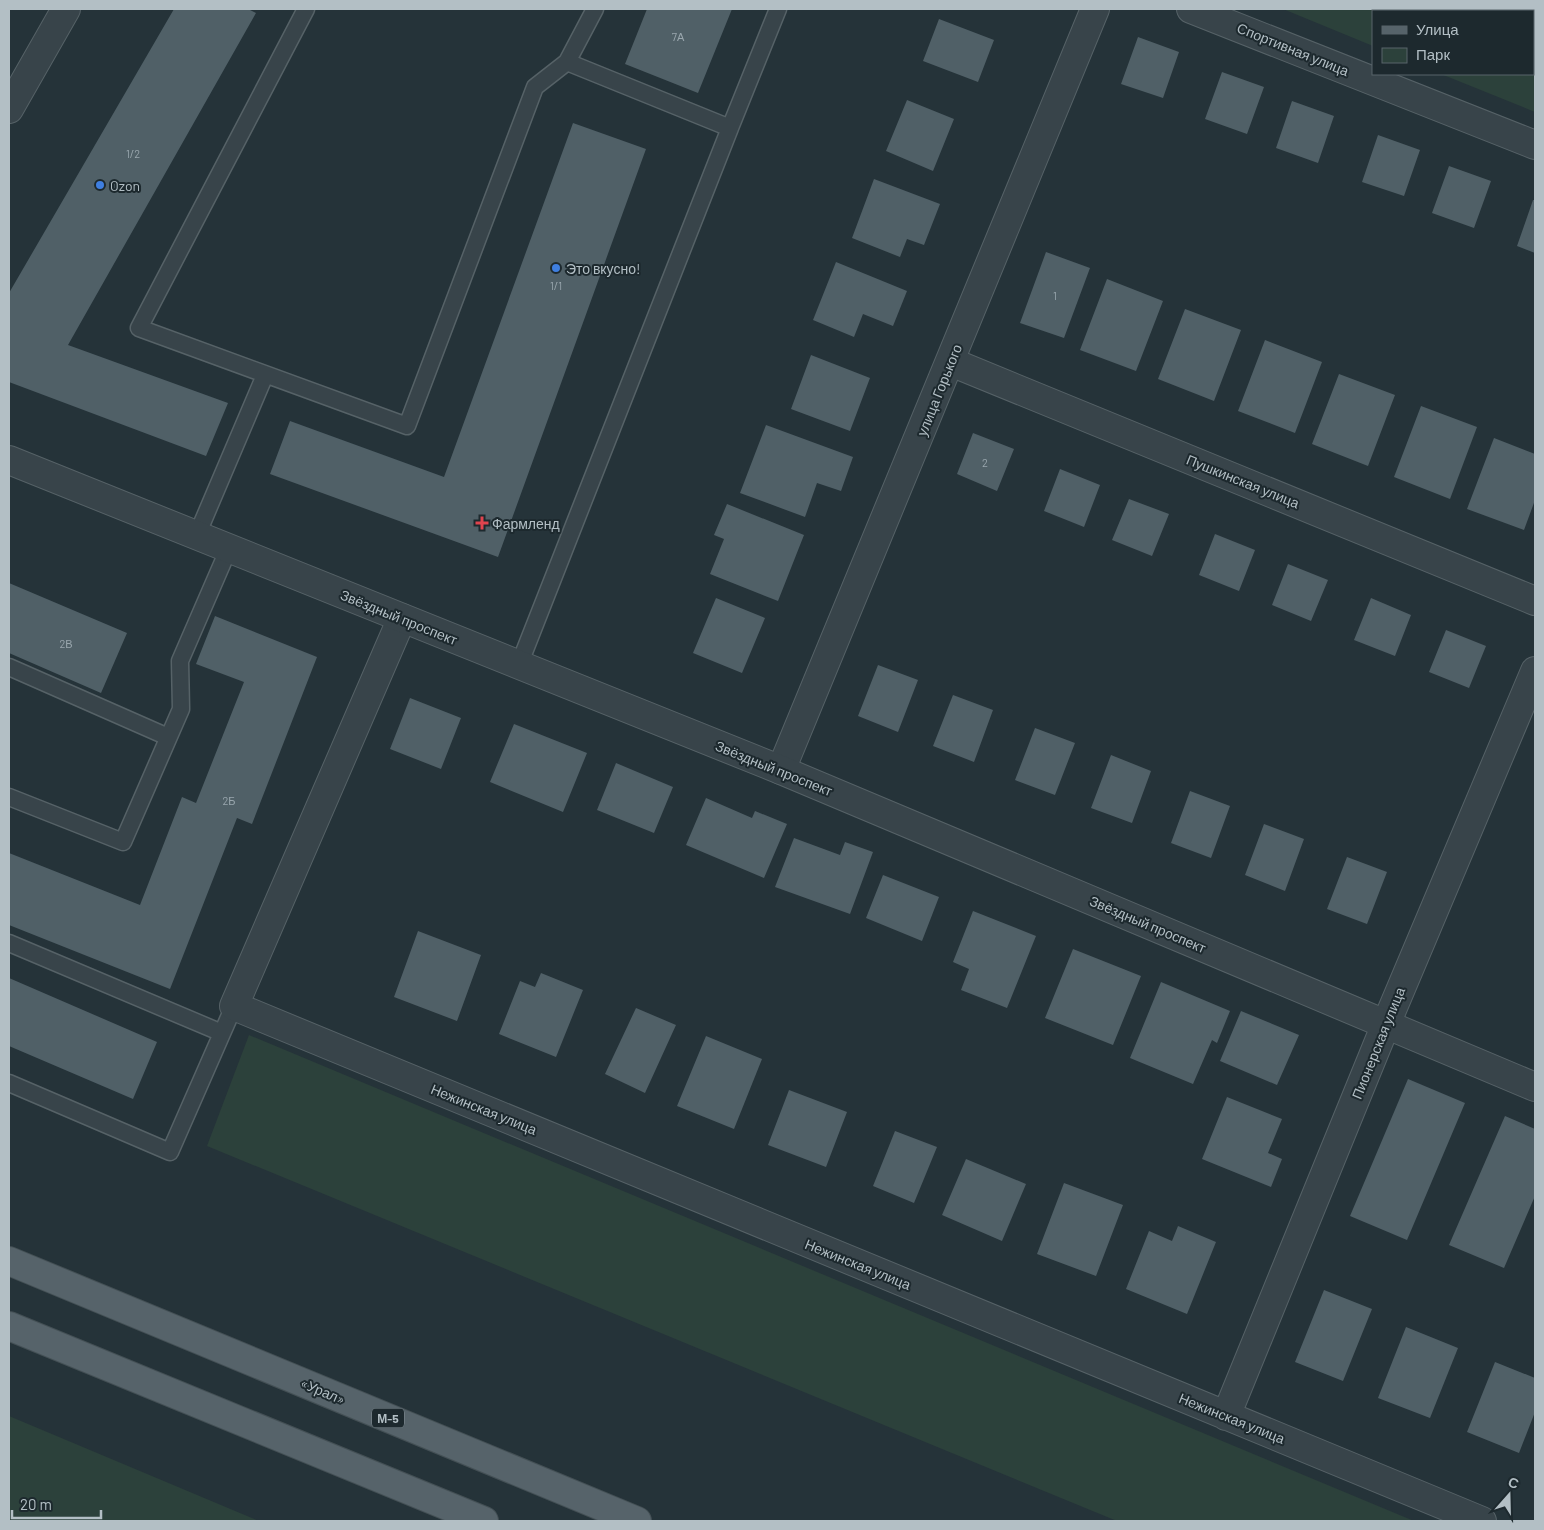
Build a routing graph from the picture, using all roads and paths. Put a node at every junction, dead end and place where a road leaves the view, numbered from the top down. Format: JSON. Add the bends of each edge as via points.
{"nodes":[{"id":1,"x":66,"y":9,"type":"edge"},
{"id":2,"x":306,"y":9,"type":"edge"},
{"id":3,"x":595,"y":9,"type":"edge"},
{"id":4,"x":778,"y":9,"type":"edge"},
{"id":5,"x":1095,"y":9,"type":"edge"},
{"id":6,"x":1191,"y":9,"type":"edge"},
{"id":7,"x":567,"y":62,"type":"junction"},
{"id":8,"x":9,"y":109,"type":"edge"},
{"id":9,"x":730,"y":128,"type":"junction"},
{"id":10,"x":1535,"y":145,"type":"edge"},
{"id":11,"x":951,"y":362,"type":"junction"},
{"id":12,"x":265,"y":375,"type":"junction"},
{"id":13,"x":9,"y":460,"type":"edge"},
{"id":14,"x":197,"y":535,"type":"junction"},
{"id":15,"x":229,"y":548,"type":"junction"},
{"id":16,"x":1535,"y":601,"type":"edge"},
{"id":17,"x":402,"y":618,"type":"junction"},
{"id":18,"x":518,"y":665,"type":"junction"},
{"id":19,"x":9,"y":667,"type":"edge"},
{"id":20,"x":1535,"y":671,"type":"edge"},
{"id":21,"x":168,"y":737,"type":"junction"},
{"id":22,"x":781,"y":770,"type":"junction"},
{"id":23,"x":9,"y":797,"type":"edge"},
{"id":24,"x":9,"y":943,"type":"edge"},
{"id":25,"x":234,"y":1006,"type":"junction"},
{"id":26,"x":1386,"y":1024,"type":"junction"},
{"id":27,"x":222,"y":1033,"type":"junction"},
{"id":28,"x":9,"y":1083,"type":"edge"},
{"id":29,"x":1535,"y":1087,"type":"edge"},
{"id":30,"x":9,"y":1261,"type":"edge"},
{"id":31,"x":9,"y":1326,"type":"edge"},
{"id":32,"x":1226,"y":1416,"type":"junction"},
{"id":33,"x":484,"y":1521,"type":"edge"},
{"id":34,"x":637,"y":1521,"type":"edge"},
{"id":35,"x":1482,"y":1521,"type":"edge"}],
"edges":[{"from":1,"to":8,"type":"street"},
{"from":2,"to":12,"type":"lane","via":[[139,328]]},
{"from":3,"to":7,"type":"lane"},
{"from":4,"to":9,"type":"lane"},
{"from":5,"to":11,"type":"street","name":"улица Горького"},
{"from":6,"to":10,"type":"street","name":"Спортивная улица"},
{"from":7,"to":9,"type":"lane"},
{"from":7,"to":12,"type":"lane","via":[[535,87],[406,426]]},
{"from":9,"to":18,"type":"lane"},
{"from":11,"to":16,"type":"street","name":"Пушкинская улица"},
{"from":11,"to":22,"type":"street","name":"улица Горького"},
{"from":12,"to":14,"type":"lane"},
{"from":13,"to":14,"type":"street","name":"Звёздный проспект"},
{"from":14,"to":15,"type":"street","name":"Звёздный проспект"},
{"from":15,"to":17,"type":"street","name":"Звёздный проспект"},
{"from":15,"to":21,"type":"lane","via":[[180,661],[181,709]]},
{"from":17,"to":18,"type":"street","name":"Звёздный проспект"},
{"from":17,"to":25,"type":"street"},
{"from":18,"to":22,"type":"street","name":"Звёздный проспект"},
{"from":19,"to":21,"type":"lane"},
{"from":20,"to":26,"type":"street","name":"Пионерская улица"},
{"from":21,"to":23,"type":"lane","via":[[123,842]]},
{"from":22,"to":26,"type":"street","name":"Звёздный проспект"},
{"from":24,"to":27,"type":"lane"},
{"from":25,"to":27,"type":"lane"},
{"from":25,"to":32,"type":"street","name":"Нежинская улица"},
{"from":26,"to":29,"type":"street","name":"Звёздный проспект"},
{"from":26,"to":32,"type":"street","name":"Пионерская улица"},
{"from":27,"to":28,"type":"lane","via":[[170,1152]]},
{"from":30,"to":34,"type":"main road","name":"«Урал»","number":"М-5"},
{"from":31,"to":33,"type":"main road"},
{"from":32,"to":35,"type":"street","name":"Нежинская улица"}]}
